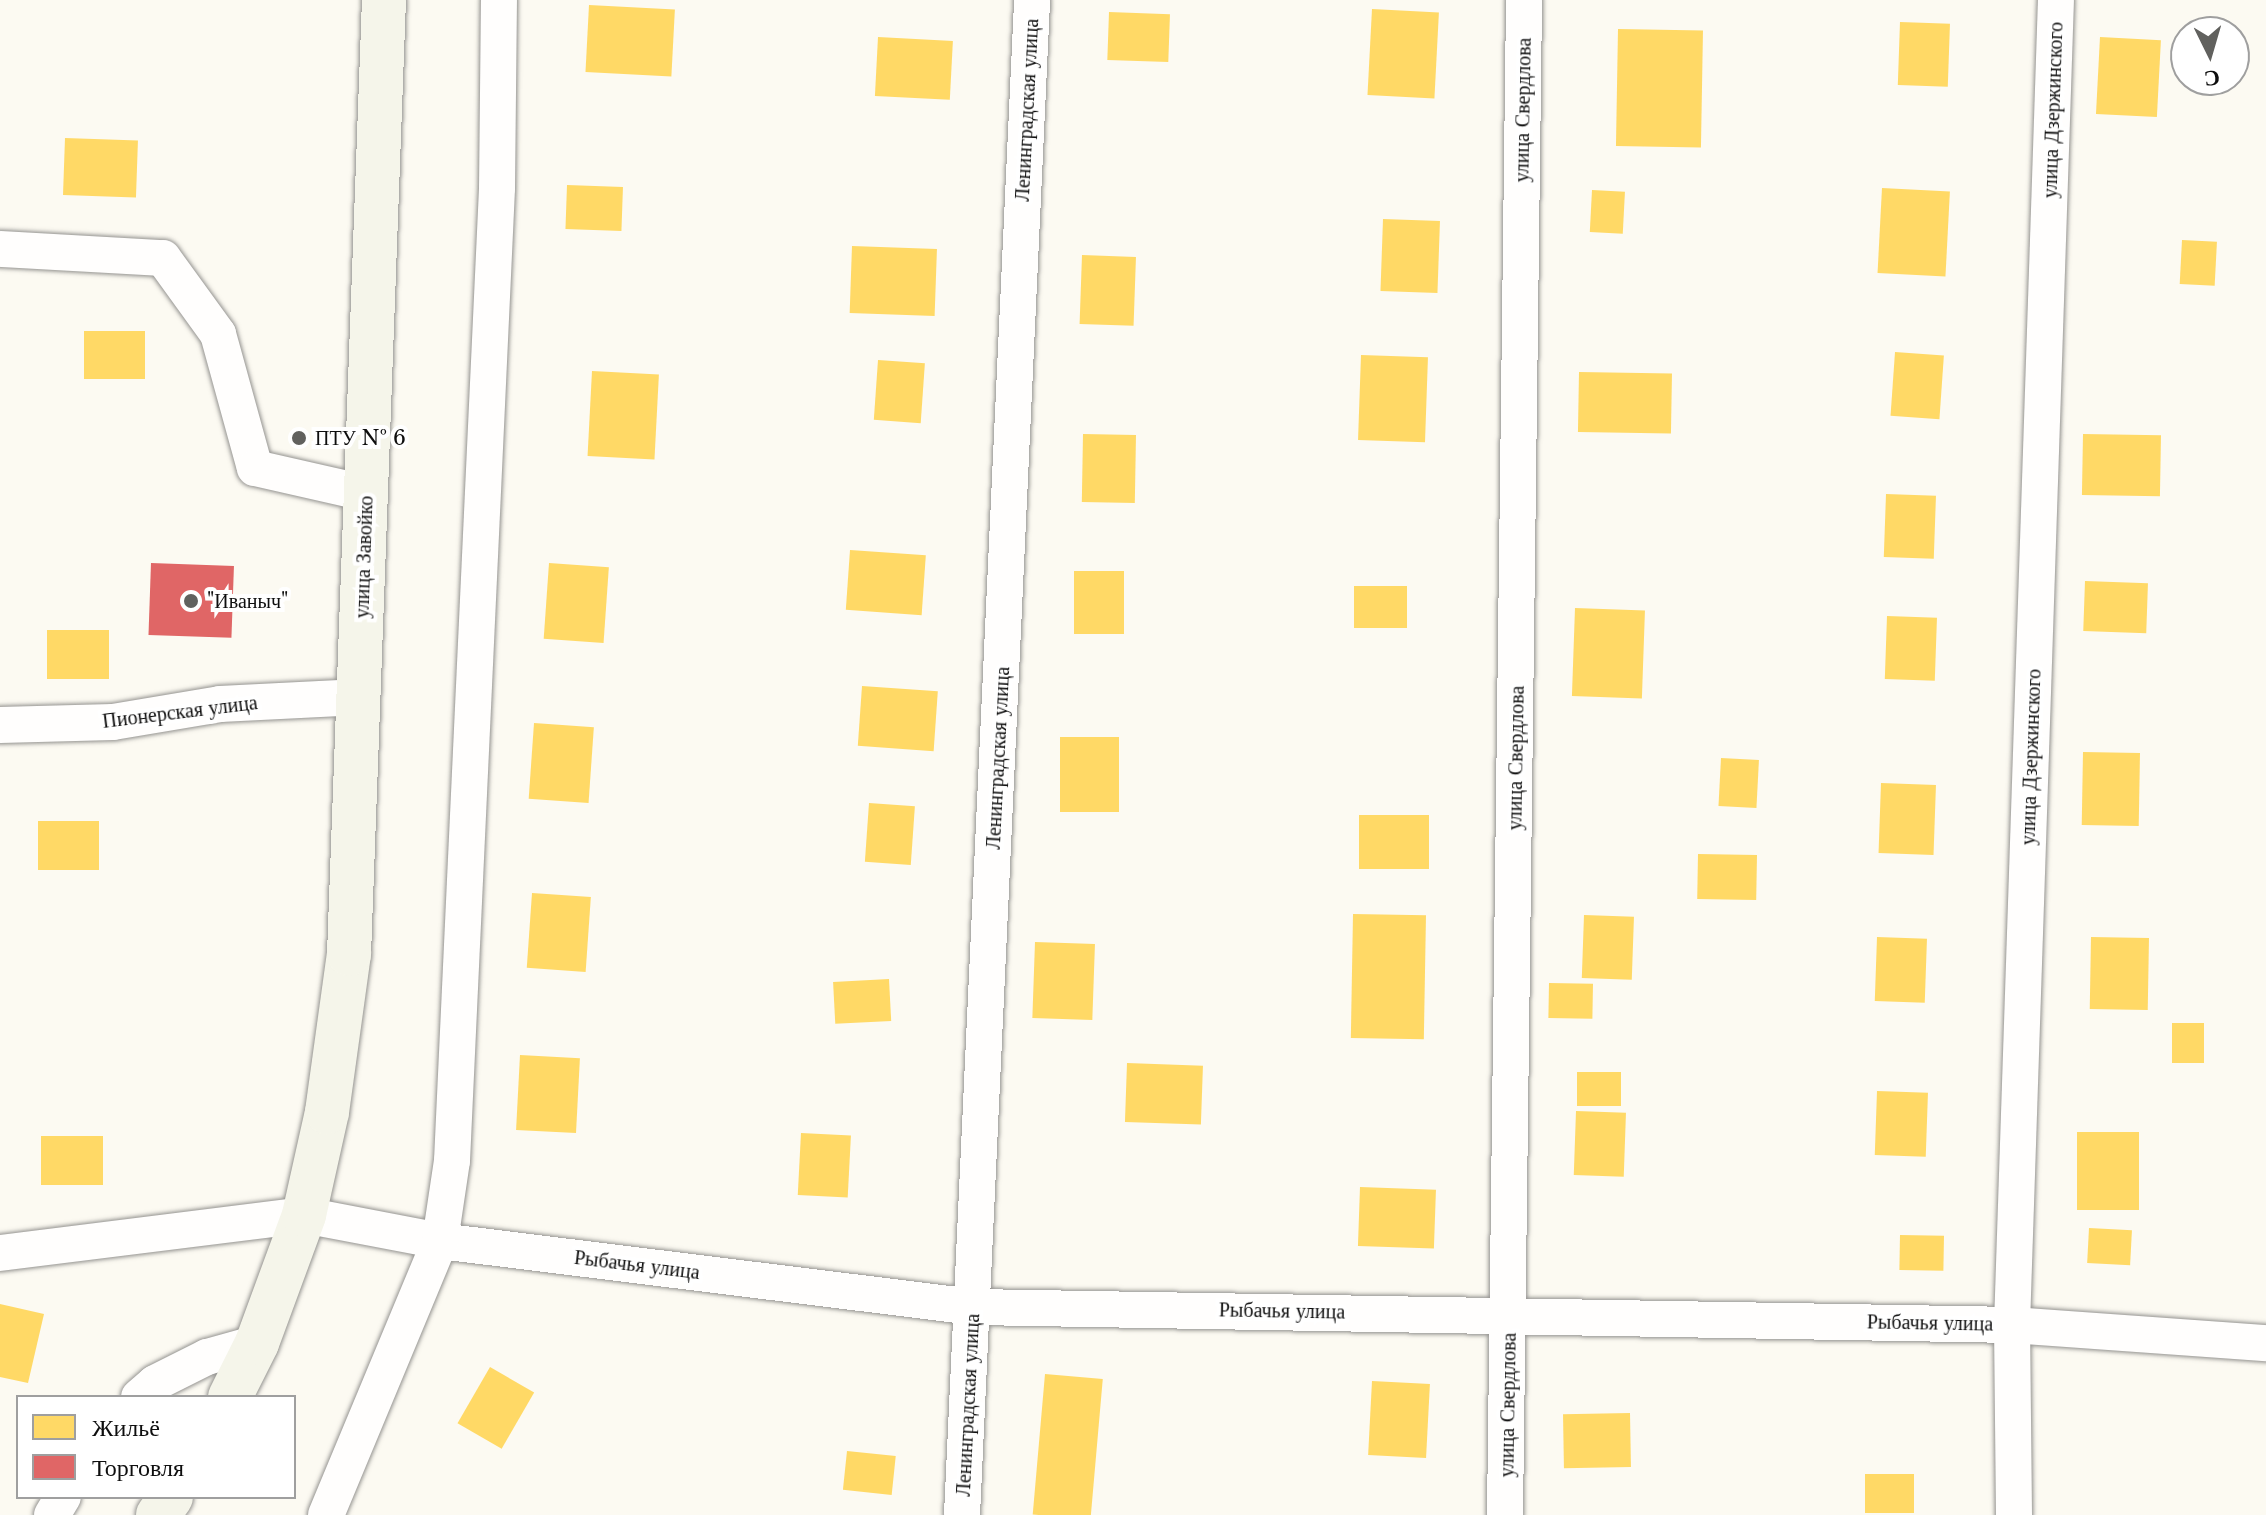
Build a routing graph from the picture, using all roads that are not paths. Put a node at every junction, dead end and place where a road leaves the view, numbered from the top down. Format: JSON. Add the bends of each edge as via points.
{"nodes":[{"id":1,"x":384,"y":0,"type":"edge"},
{"id":2,"x":499,"y":0,"type":"edge"},
{"id":3,"x":1032,"y":0,"type":"edge"},
{"id":4,"x":1524,"y":0,"type":"edge"},
{"id":5,"x":2056,"y":0,"type":"edge"},
{"id":6,"x":0,"y":249,"type":"edge"},
{"id":7,"x":365,"y":493,"type":"junction"},
{"id":8,"x":360,"y":697,"type":"junction"},
{"id":9,"x":0,"y":725,"type":"edge"},
{"id":10,"x":304,"y":1215,"type":"junction"},
{"id":11,"x":440,"y":1241,"type":"junction"},
{"id":12,"x":0,"y":1253,"type":"edge"},
{"id":13,"x":974,"y":1307,"type":"junction"},
{"id":14,"x":1510,"y":1314,"type":"junction"},
{"id":15,"x":2012,"y":1325,"type":"junction"},
{"id":16,"x":257,"y":1343,"type":"junction"},
{"id":17,"x":2266,"y":1343,"type":"edge"},
{"id":18,"x":141,"y":1395,"type":"edge"},
{"id":19,"x":231,"y":1395,"type":"edge"},
{"id":20,"x":326,"y":1515,"type":"edge"},
{"id":21,"x":962,"y":1515,"type":"edge"},
{"id":22,"x":1505,"y":1515,"type":"edge"},
{"id":23,"x":2014,"y":1515,"type":"edge"}],
"edges":[{"from":1,"to":7,"type":"main road","name":"улица Завойко"},
{"from":2,"to":11,"type":"street","via":[[497,188],[452,1161]]},
{"from":3,"to":13,"type":"street","name":"Ленинградская улица"},
{"from":4,"to":14,"type":"street","name":"улица Свердлова"},
{"from":5,"to":15,"type":"street","name":"улица Дзержинского"},
{"from":6,"to":7,"type":"street","via":[[163,258],[218,334],[255,468]]},
{"from":7,"to":8,"type":"main road","name":"улица Завойко"},
{"from":8,"to":9,"type":"street","name":"Пионерская улица","via":[[220,704],[113,722]]},
{"from":8,"to":10,"type":"main road","name":"улица Завойко","via":[[349,954],[327,1112]]},
{"from":10,"to":11,"type":"street","name":"Рыбачья улица"},
{"from":10,"to":12,"type":"street","name":"Рыбачья улица"},
{"from":10,"to":16,"type":"main road","name":"улица Завойко"},
{"from":11,"to":13,"type":"street","name":"Рыбачья улица"},
{"from":11,"to":20,"type":"street"},
{"from":13,"to":14,"type":"street","name":"Рыбачья улица"},
{"from":13,"to":21,"type":"street","name":"Ленинградская улица"},
{"from":14,"to":15,"type":"street","name":"Рыбачья улица"},
{"from":14,"to":22,"type":"street","name":"улица Свердлова"},
{"from":15,"to":17,"type":"street","name":"Рыбачья улица"},
{"from":15,"to":23,"type":"street","name":"улица Дзержинского"},
{"from":16,"to":18,"type":"street","via":[[207,1357]]},
{"from":16,"to":19,"type":"main road"}]}
